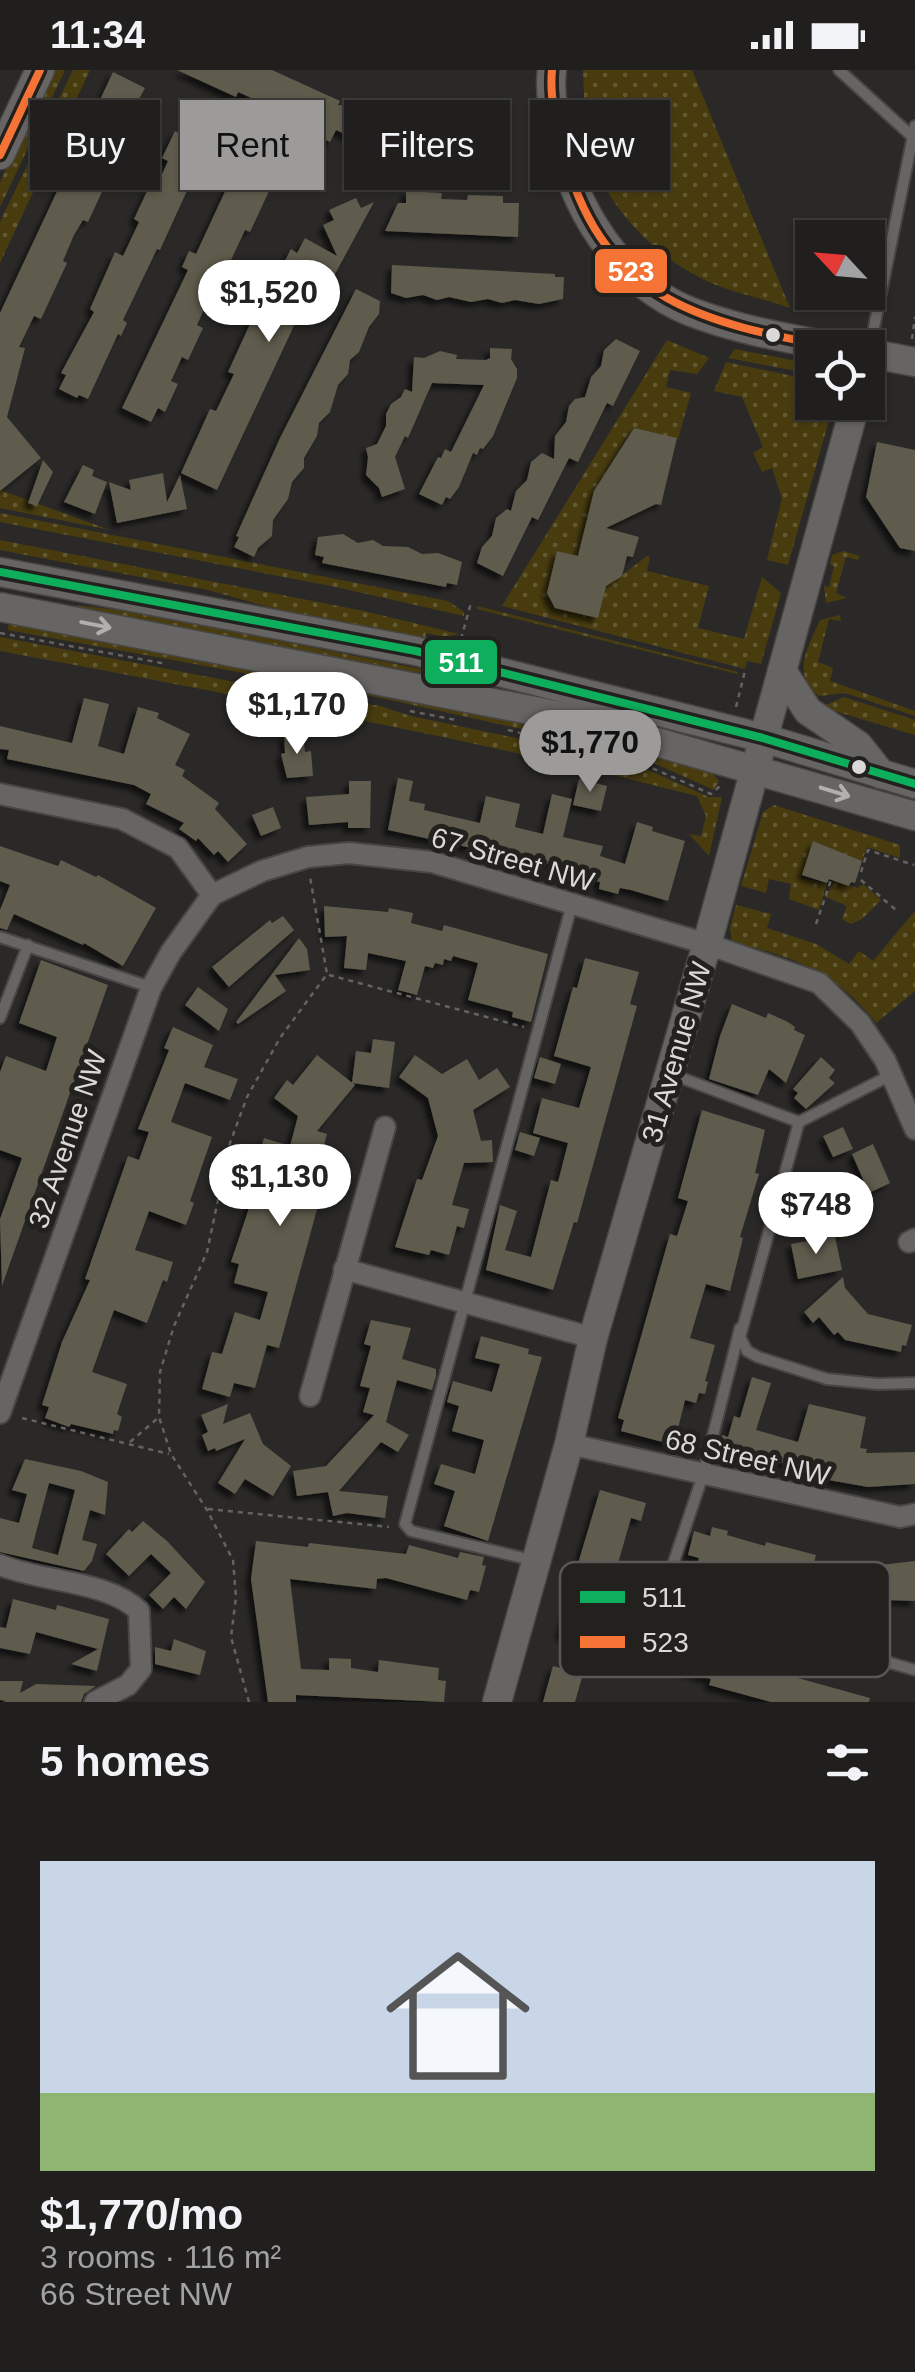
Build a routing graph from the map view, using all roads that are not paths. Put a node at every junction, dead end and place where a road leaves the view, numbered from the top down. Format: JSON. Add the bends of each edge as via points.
{"nodes":[{"id":1,"x":40,"y":70,"type":"edge"},
{"id":2,"x":552,"y":70,"type":"edge"},
{"id":3,"x":839,"y":70,"type":"edge"},
{"id":4,"x":914,"y":134,"type":"edge"},
{"id":5,"x":0,"y":155,"type":"edge"},
{"id":6,"x":915,"y":179,"type":"edge"},
{"id":7,"x":904,"y":187,"type":"junction"},
{"id":8,"x":873,"y":330,"type":"edge"},
{"id":9,"x":795,"y":340,"type":"edge"},
{"id":10,"x":914,"y":352,"type":"edge"},
{"id":11,"x":885,"y":354,"type":"edge"},
{"id":12,"x":851,"y":420,"type":"edge"},
{"id":13,"x":0,"y":572,"type":"edge"},
{"id":14,"x":0,"y":607,"type":"edge"},
{"id":15,"x":782,"y":671,"type":"junction"},
{"id":16,"x":764,"y":738,"type":"junction"},
{"id":17,"x":755,"y":768,"type":"junction"},
{"id":18,"x":881,"y":774,"type":"junction"},
{"id":19,"x":915,"y":784,"type":"edge"},
{"id":20,"x":0,"y":794,"type":"edge"},
{"id":21,"x":915,"y":816,"type":"edge"},
{"id":22,"x":212,"y":895,"type":"junction"},
{"id":23,"x":572,"y":904,"type":"junction"},
{"id":24,"x":0,"y":937,"type":"edge"},
{"id":25,"x":708,"y":944,"type":"junction"},
{"id":26,"x":28,"y":946,"type":"junction"},
{"id":27,"x":151,"y":988,"type":"junction"},
{"id":28,"x":0,"y":1018,"type":"edge"},
{"id":29,"x":889,"y":1068,"type":"junction"},
{"id":30,"x":670,"y":1074,"type":"junction"},
{"id":31,"x":799,"y":1122,"type":"junction"},
{"id":32,"x":385,"y":1127,"type":"dead end"},
{"id":33,"x":915,"y":1129,"type":"edge"},
{"id":34,"x":344,"y":1269,"type":"junction"},
{"id":35,"x":466,"y":1303,"type":"junction"},
{"id":36,"x":740,"y":1328,"type":"junction"},
{"id":37,"x":594,"y":1338,"type":"junction"},
{"id":38,"x":915,"y":1383,"type":"edge"},
{"id":39,"x":310,"y":1396,"type":"dead end"},
{"id":40,"x":6,"y":1414,"type":"edge"},
{"id":41,"x":569,"y":1444,"type":"junction"},
{"id":42,"x":703,"y":1475,"type":"junction"},
{"id":43,"x":915,"y":1514,"type":"edge"},
{"id":44,"x":537,"y":1561,"type":"junction"},
{"id":45,"x":674,"y":1562,"type":"edge"},
{"id":46,"x":0,"y":1565,"type":"edge"},
{"id":47,"x":890,"y":1663,"type":"edge"},
{"id":48,"x":915,"y":1670,"type":"edge"},
{"id":49,"x":95,"y":1702,"type":"edge"},
{"id":50,"x":497,"y":1702,"type":"edge"}],
"edges":[{"from":1,"to":5,"type":"main road"},
{"from":2,"to":9,"type":"main road","via":[[549,88],[570,179],[595,228],[632,274],[685,310]]},
{"from":3,"to":4,"type":"lane"},
{"from":4,"to":7,"type":"lane"},
{"from":6,"to":7,"type":"lane"},
{"from":7,"to":8,"type":"lane"},
{"from":10,"to":11,"type":"main road"},
{"from":12,"to":15,"type":"main road","name":"31 Avenue NW"},
{"from":13,"to":16,"type":"main road","via":[[416,652]]},
{"from":14,"to":17,"type":"main road","one_way":true,"via":[[576,719]]},
{"from":15,"to":16,"type":"main road","name":"31 Avenue NW"},
{"from":15,"to":18,"type":"main road","via":[[808,712],[858,746]]},
{"from":16,"to":17,"type":"main road","name":"31 Avenue NW"},
{"from":16,"to":18,"type":"main road"},
{"from":17,"to":21,"type":"main road","one_way":true},
{"from":17,"to":25,"type":"main road","name":"31 Avenue NW"},
{"from":18,"to":19,"type":"main road"},
{"from":20,"to":22,"type":"street","via":[[122,819],[178,848]]},
{"from":22,"to":23,"type":"street","name":"67 Street NW","via":[[262,871],[349,853],[432,862]]},
{"from":22,"to":27,"type":"street","name":"32 Avenue NW"},
{"from":23,"to":25,"type":"street","name":"67 Street NW"},
{"from":23,"to":35,"type":"lane"},
{"from":24,"to":26,"type":"lane"},
{"from":25,"to":29,"type":"street","name":"67 Street NW","via":[[819,983],[860,1023]]},
{"from":25,"to":30,"type":"main road","name":"31 Avenue NW"},
{"from":26,"to":27,"type":"lane"},
{"from":26,"to":28,"type":"lane"},
{"from":27,"to":40,"type":"street","name":"32 Avenue NW"},
{"from":29,"to":31,"type":"lane"},
{"from":29,"to":33,"type":"street","name":"67 Street NW"},
{"from":30,"to":31,"type":"lane"},
{"from":30,"to":37,"type":"main road","name":"31 Avenue NW"},
{"from":31,"to":36,"type":"lane"},
{"from":32,"to":34,"type":"street"},
{"from":34,"to":35,"type":"street"},
{"from":34,"to":39,"type":"street"},
{"from":35,"to":37,"type":"street"},
{"from":35,"to":44,"type":"lane","via":[[406,1528]]},
{"from":36,"to":38,"type":"lane","via":[[758,1358],[827,1380]]},
{"from":36,"to":42,"type":"lane"},
{"from":37,"to":41,"type":"main road","name":"31 Avenue NW"},
{"from":41,"to":42,"type":"street","name":"68 Street NW"},
{"from":41,"to":44,"type":"main road","name":"31 Avenue NW"},
{"from":42,"to":43,"type":"street","name":"68 Street NW","via":[[900,1517]]},
{"from":42,"to":45,"type":"lane"},
{"from":44,"to":50,"type":"main road","name":"31 Avenue NW"},
{"from":46,"to":49,"type":"street","via":[[123,1596],[140,1612],[141,1669],[128,1686]]},
{"from":47,"to":48,"type":"lane"}]}
